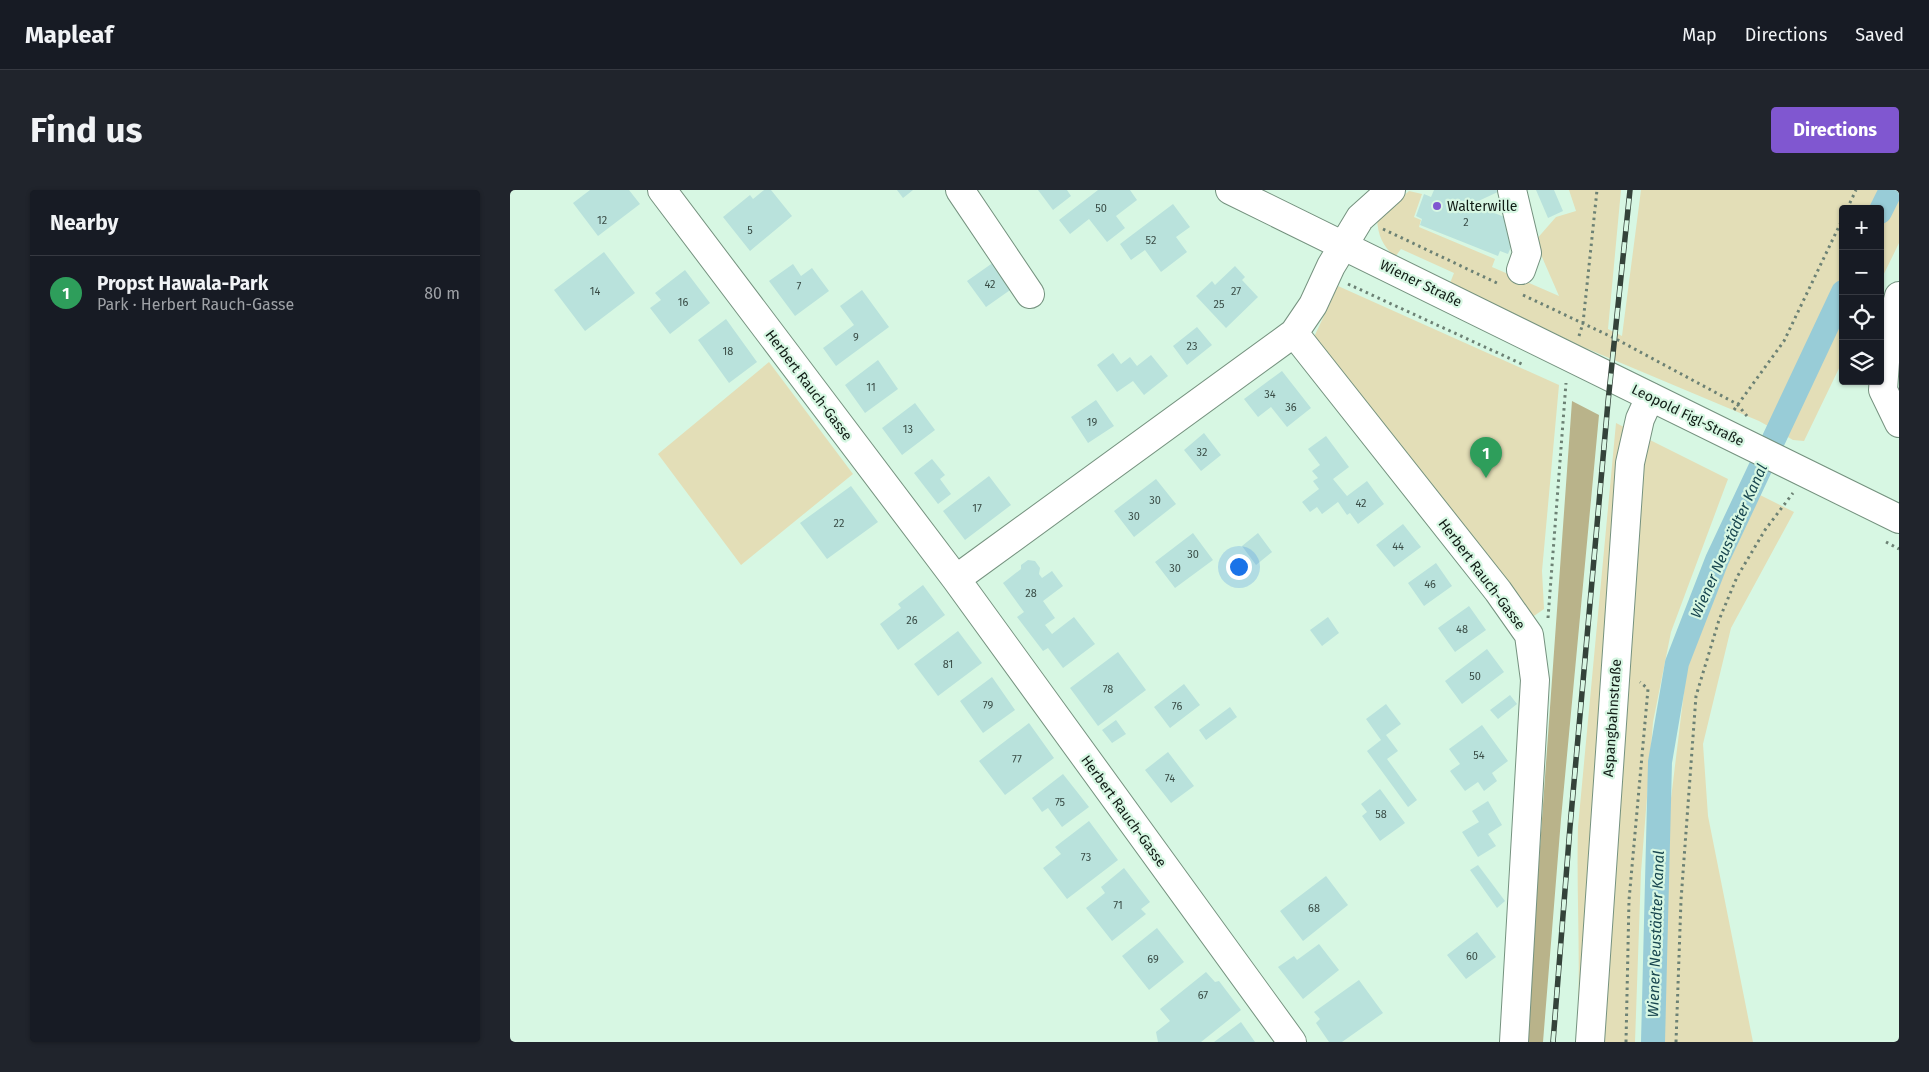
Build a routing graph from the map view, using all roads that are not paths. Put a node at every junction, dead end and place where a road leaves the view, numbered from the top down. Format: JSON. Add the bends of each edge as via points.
{"nodes":[{"id":1,"x":662,"y":190,"type":"edge"},
{"id":2,"x":960,"y":190,"type":"edge"},
{"id":3,"x":1230,"y":190,"type":"edge"},
{"id":4,"x":1391,"y":190,"type":"edge"},
{"id":5,"x":1512,"y":190,"type":"edge"},
{"id":6,"x":1343,"y":245,"type":"junction"},
{"id":7,"x":1515,"y":283,"type":"road end"},
{"id":8,"x":1030,"y":294,"type":"dead end"},
{"id":9,"x":1899,"y":296,"type":"edge"},
{"id":10,"x":1294,"y":333,"type":"junction"},
{"id":11,"x":1611,"y":377,"type":"joint"},
{"id":12,"x":1650,"y":397,"type":"junction"},
{"id":13,"x":1899,"y":423,"type":"edge"},
{"id":14,"x":1899,"y":519,"type":"edge"},
{"id":15,"x":956,"y":579,"type":"junction"},
{"id":16,"x":1292,"y":1042,"type":"edge"},
{"id":17,"x":1514,"y":1042,"type":"edge"},
{"id":18,"x":1590,"y":1042,"type":"edge"}],
"edges":[{"from":1,"to":15,"type":"street","name":"Herbert Rauch-Gasse"},
{"from":2,"to":8,"type":"street"},
{"from":3,"to":6,"type":"street","name":"Wiener Straße"},
{"from":4,"to":6,"type":"street","via":[[1360,218]]},
{"from":5,"to":7,"type":"street","via":[[1527,253]]},
{"from":6,"to":10,"type":"street","via":[[1313,305]]},
{"from":6,"to":11,"type":"street","name":"Wiener Straße"},
{"from":9,"to":13,"type":"street","via":[[1886,348],[1883,390]]},
{"from":10,"to":15,"type":"street"},
{"from":10,"to":17,"type":"street","name":"Herbert Rauch-Gasse","via":[[1498,591],[1529,635],[1535,680]]},
{"from":11,"to":12,"type":"street","name":"Leopold Figl-Straße"},
{"from":12,"to":14,"type":"street","name":"Leopold Figl-Straße"},
{"from":12,"to":18,"type":"street","name":"Aspangbahnstraße","via":[[1640,419],[1630,463]]},
{"from":15,"to":16,"type":"street","name":"Herbert Rauch-Gasse"}]}
